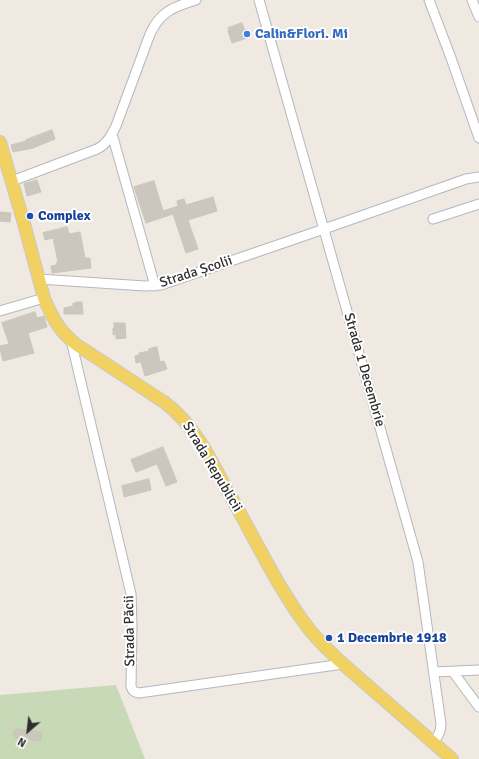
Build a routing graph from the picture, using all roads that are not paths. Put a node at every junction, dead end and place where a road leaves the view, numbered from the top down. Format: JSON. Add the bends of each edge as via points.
{"nodes":[{"id":1,"x":196,"y":0,"type":"edge"},
{"id":2,"x":258,"y":0,"type":"edge"},
{"id":3,"x":429,"y":0,"type":"edge"},
{"id":4,"x":472,"y":0,"type":"edge"},
{"id":5,"x":479,"y":17,"type":"edge"},
{"id":6,"x":112,"y":134,"type":"junction"},
{"id":7,"x":479,"y":138,"type":"edge"},
{"id":8,"x":0,"y":142,"type":"edge"},
{"id":9,"x":479,"y":177,"type":"edge"},
{"id":10,"x":12,"y":181,"type":"junction"},
{"id":11,"x":479,"y":204,"type":"edge"},
{"id":12,"x":434,"y":219,"type":"dead end"},
{"id":13,"x":324,"y":230,"type":"junction"},
{"id":14,"x":39,"y":279,"type":"junction"},
{"id":15,"x":155,"y":286,"type":"junction"},
{"id":16,"x":44,"y":298,"type":"junction"},
{"id":17,"x":0,"y":311,"type":"edge"},
{"id":18,"x":71,"y":340,"type":"junction"},
{"id":19,"x":343,"y":664,"type":"junction"},
{"id":20,"x":479,"y":670,"type":"edge"},
{"id":21,"x":434,"y":672,"type":"junction"},
{"id":22,"x":453,"y":672,"type":"junction"},
{"id":23,"x":479,"y":707,"type":"edge"},
{"id":24,"x":433,"y":743,"type":"junction"},
{"id":25,"x":452,"y":759,"type":"edge"}],
"edges":[{"from":1,"to":6,"type":"street","via":[[170,10],[154,26]]},
{"from":2,"to":13,"type":"street","name":"Strada 1 Decembrie"},
{"from":3,"to":7,"type":"street"},
{"from":4,"to":5,"type":"street"},
{"from":6,"to":10,"type":"street","via":[[107,142],[97,149]]},
{"from":6,"to":15,"type":"street"},
{"from":8,"to":10,"type":"main road","name":"Strada Republicii"},
{"from":9,"to":13,"type":"street","name":"Strada Școlii","via":[[466,179]]},
{"from":10,"to":14,"type":"main road","name":"Strada Republicii"},
{"from":11,"to":12,"type":"street"},
{"from":13,"to":15,"type":"street","name":"Strada Școlii"},
{"from":13,"to":21,"type":"street","name":"Strada 1 Decembrie","via":[[418,562]]},
{"from":14,"to":15,"type":"street","name":"Strada Școlii"},
{"from":14,"to":16,"type":"main road","name":"Strada Republicii"},
{"from":16,"to":17,"type":"street"},
{"from":16,"to":18,"type":"main road","name":"Strada Republicii","via":[[57,325]]},
{"from":18,"to":19,"type":"main road","name":"Strada Republicii","via":[[168,405],[184,420],[202,444],[285,593],[310,630]]},
{"from":18,"to":19,"type":"street","name":"Strada Păcii","via":[[131,594],[131,686],[135,693]]},
{"from":19,"to":24,"type":"main road","name":"Strada Republicii"},
{"from":20,"to":22,"type":"street"},
{"from":21,"to":22,"type":"street"},
{"from":21,"to":24,"type":"street","name":"Strada 1 Decembrie","via":[[441,729]]},
{"from":22,"to":23,"type":"street"},
{"from":24,"to":25,"type":"main road","name":"Strada Republicii"}]}
